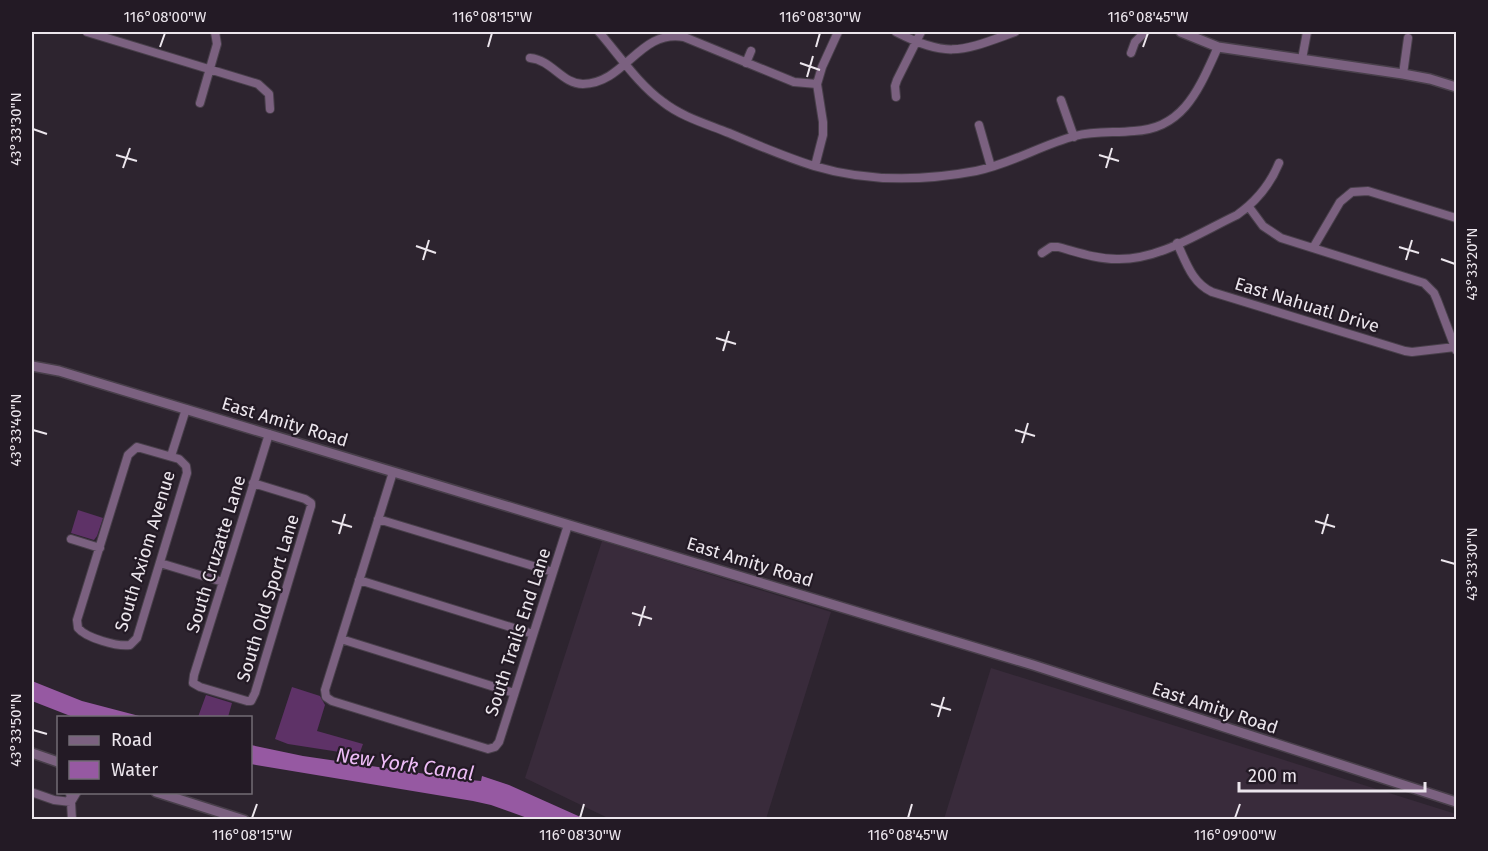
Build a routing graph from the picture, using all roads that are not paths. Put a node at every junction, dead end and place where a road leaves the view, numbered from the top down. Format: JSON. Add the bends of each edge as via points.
{"nodes":[{"id":1,"x":87,"y":32,"type":"edge"},
{"id":2,"x":214,"y":32,"type":"edge"},
{"id":3,"x":599,"y":32,"type":"edge"},
{"id":4,"x":838,"y":32,"type":"edge"},
{"id":5,"x":896,"y":32,"type":"edge"},
{"id":6,"x":921,"y":32,"type":"edge"},
{"id":7,"x":1016,"y":32,"type":"edge"},
{"id":8,"x":1144,"y":32,"type":"edge"},
{"id":9,"x":1181,"y":32,"type":"edge"},
{"id":10,"x":1307,"y":32,"type":"edge"},
{"id":11,"x":1408,"y":38,"type":"dead end"},
{"id":12,"x":916,"y":42,"type":"junction"},
{"id":13,"x":1218,"y":46,"type":"junction"},
{"id":14,"x":750,"y":51,"type":"dead end"},
{"id":15,"x":1131,"y":53,"type":"dead end"},
{"id":16,"x":530,"y":58,"type":"dead end"},
{"id":17,"x":1302,"y":59,"type":"junction"},
{"id":18,"x":626,"y":63,"type":"junction"},
{"id":19,"x":746,"y":63,"type":"junction"},
{"id":20,"x":210,"y":69,"type":"junction"},
{"id":21,"x":1403,"y":74,"type":"junction"},
{"id":22,"x":817,"y":84,"type":"junction"},
{"id":23,"x":1456,"y":87,"type":"edge"},
{"id":24,"x":896,"y":97,"type":"dead end"},
{"id":25,"x":1061,"y":100,"type":"dead end"},
{"id":26,"x":201,"y":104,"type":"dead end"},
{"id":27,"x":270,"y":109,"type":"dead end"},
{"id":28,"x":980,"y":125,"type":"dead end"},
{"id":29,"x":1074,"y":136,"type":"junction"},
{"id":30,"x":1279,"y":163,"type":"dead end"},
{"id":31,"x":815,"y":166,"type":"junction"},
{"id":32,"x":991,"y":167,"type":"junction"},
{"id":33,"x":1249,"y":207,"type":"junction"},
{"id":34,"x":1456,"y":218,"type":"edge"},
{"id":35,"x":1177,"y":243,"type":"junction"},
{"id":36,"x":1313,"y":248,"type":"junction"},
{"id":37,"x":1042,"y":253,"type":"dead end"},
{"id":38,"x":1456,"y":349,"type":"edge"},
{"id":39,"x":32,"y":366,"type":"edge"},
{"id":40,"x":186,"y":409,"type":"junction"},
{"id":41,"x":268,"y":434,"type":"junction"},
{"id":42,"x":171,"y":456,"type":"junction"},
{"id":43,"x":393,"y":472,"type":"junction"},
{"id":44,"x":253,"y":483,"type":"junction"},
{"id":45,"x":378,"y":519,"type":"junction"},
{"id":46,"x":568,"y":525,"type":"junction"},
{"id":47,"x":71,"y":539,"type":"dead end"},
{"id":48,"x":100,"y":548,"type":"junction"},
{"id":49,"x":160,"y":563,"type":"junction"},
{"id":50,"x":553,"y":573,"type":"junction"},
{"id":51,"x":359,"y":580,"type":"junction"},
{"id":52,"x":223,"y":582,"type":"junction"},
{"id":53,"x":533,"y":634,"type":"junction"},
{"id":54,"x":341,"y":639,"type":"junction"},
{"id":55,"x":194,"y":683,"type":"joint"},
{"id":56,"x":514,"y":693,"type":"junction"},
{"id":57,"x":32,"y":753,"type":"edge"},
{"id":58,"x":57,"y":762,"type":"edge"},
{"id":59,"x":34,"y":793,"type":"dead end"},
{"id":60,"x":70,"y":794,"type":"edge"},
{"id":61,"x":76,"y":794,"type":"edge"},
{"id":62,"x":163,"y":794,"type":"edge"},
{"id":63,"x":71,"y":802,"type":"junction"},
{"id":64,"x":1456,"y":802,"type":"edge"},
{"id":65,"x":72,"y":819,"type":"edge"},
{"id":66,"x":244,"y":819,"type":"edge"}],
"edges":[{"from":1,"to":20,"type":"street"},
{"from":2,"to":20,"type":"street","via":[[217,45]]},
{"from":3,"to":18,"type":"street"},
{"from":4,"to":22,"type":"street"},
{"from":5,"to":12,"type":"street"},
{"from":6,"to":12,"type":"street"},
{"from":7,"to":12,"type":"street","via":[[962,50]]},
{"from":8,"to":15,"type":"street"},
{"from":9,"to":13,"type":"street"},
{"from":10,"to":17,"type":"street"},
{"from":11,"to":21,"type":"street"},
{"from":12,"to":24,"type":"street","via":[[897,80]]},
{"from":13,"to":17,"type":"street"},
{"from":13,"to":29,"type":"street","via":[[1195,96],[1179,114],[1149,129]]},
{"from":14,"to":19,"type":"street"},
{"from":16,"to":18,"type":"street","via":[[540,59],[568,80],[582,84],[601,81]]},
{"from":17,"to":21,"type":"street"},
{"from":18,"to":19,"type":"street","via":[[651,41],[673,35]]},
{"from":18,"to":31,"type":"street","via":[[649,90],[679,112]]},
{"from":19,"to":22,"type":"street","via":[[794,82]]},
{"from":20,"to":26,"type":"street"},
{"from":20,"to":27,"type":"street","via":[[264,88],[269,94]]},
{"from":21,"to":23,"type":"street"},
{"from":22,"to":31,"type":"street","via":[[823,135]]},
{"from":25,"to":29,"type":"street"},
{"from":28,"to":32,"type":"street"},
{"from":29,"to":32,"type":"street"},
{"from":30,"to":33,"type":"street","via":[[1272,179]]},
{"from":31,"to":32,"type":"street","via":[[891,178],[934,177]]},
{"from":33,"to":35,"type":"street"},
{"from":33,"to":36,"type":"street","via":[[1275,235]]},
{"from":34,"to":36,"type":"street","via":[[1360,190],[1340,202]]},
{"from":35,"to":37,"type":"street","via":[[1149,255],[1125,259],[1100,258],[1058,247]]},
{"from":35,"to":38,"type":"street","name":"East Nahuatl Drive","via":[[1195,279],[1212,292],[1405,351]]},
{"from":36,"to":38,"type":"street","via":[[1424,283],[1434,293]]},
{"from":39,"to":40,"type":"street","name":"East Amity Road"},
{"from":40,"to":41,"type":"street","name":"East Amity Road"},
{"from":40,"to":42,"type":"street"},
{"from":41,"to":43,"type":"street","name":"East Amity Road"},
{"from":41,"to":44,"type":"street","name":"South Cruzatte Lane"},
{"from":42,"to":48,"type":"street","via":[[142,447],[132,449]]},
{"from":42,"to":49,"type":"street","name":"South Axiom Avenue","via":[[186,466],[187,473]]},
{"from":43,"to":45,"type":"street"},
{"from":43,"to":46,"type":"street","name":"East Amity Road"},
{"from":44,"to":52,"type":"street","name":"South Cruzatte Lane"},
{"from":44,"to":55,"type":"street","name":"South Old Sport Lane","via":[[311,503],[272,636],[251,701]]},
{"from":45,"to":50,"type":"street"},
{"from":45,"to":51,"type":"street"},
{"from":46,"to":50,"type":"street","name":"South Trails End Lane"},
{"from":46,"to":64,"type":"street","name":"East Amity Road","via":[[1033,665]]},
{"from":47,"to":48,"type":"street"},
{"from":48,"to":49,"type":"street","name":"South Axiom Avenue","via":[[77,620],[78,628],[84,634],[122,646],[137,638]]},
{"from":49,"to":52,"type":"street"},
{"from":50,"to":53,"type":"street","name":"South Trails End Lane"},
{"from":51,"to":53,"type":"street"},
{"from":51,"to":54,"type":"street"},
{"from":52,"to":55,"type":"street","name":"South Cruzatte Lane"},
{"from":53,"to":56,"type":"street","name":"South Trails End Lane"},
{"from":54,"to":56,"type":"street"},
{"from":54,"to":56,"type":"street","name":"South Trails End Lane","via":[[325,690],[332,701],[488,749],[499,742]]},
{"from":57,"to":58,"type":"street"},
{"from":59,"to":63,"type":"street"},
{"from":60,"to":63,"type":"street"},
{"from":61,"to":63,"type":"street"},
{"from":62,"to":66,"type":"street"},
{"from":63,"to":65,"type":"street"}]}
